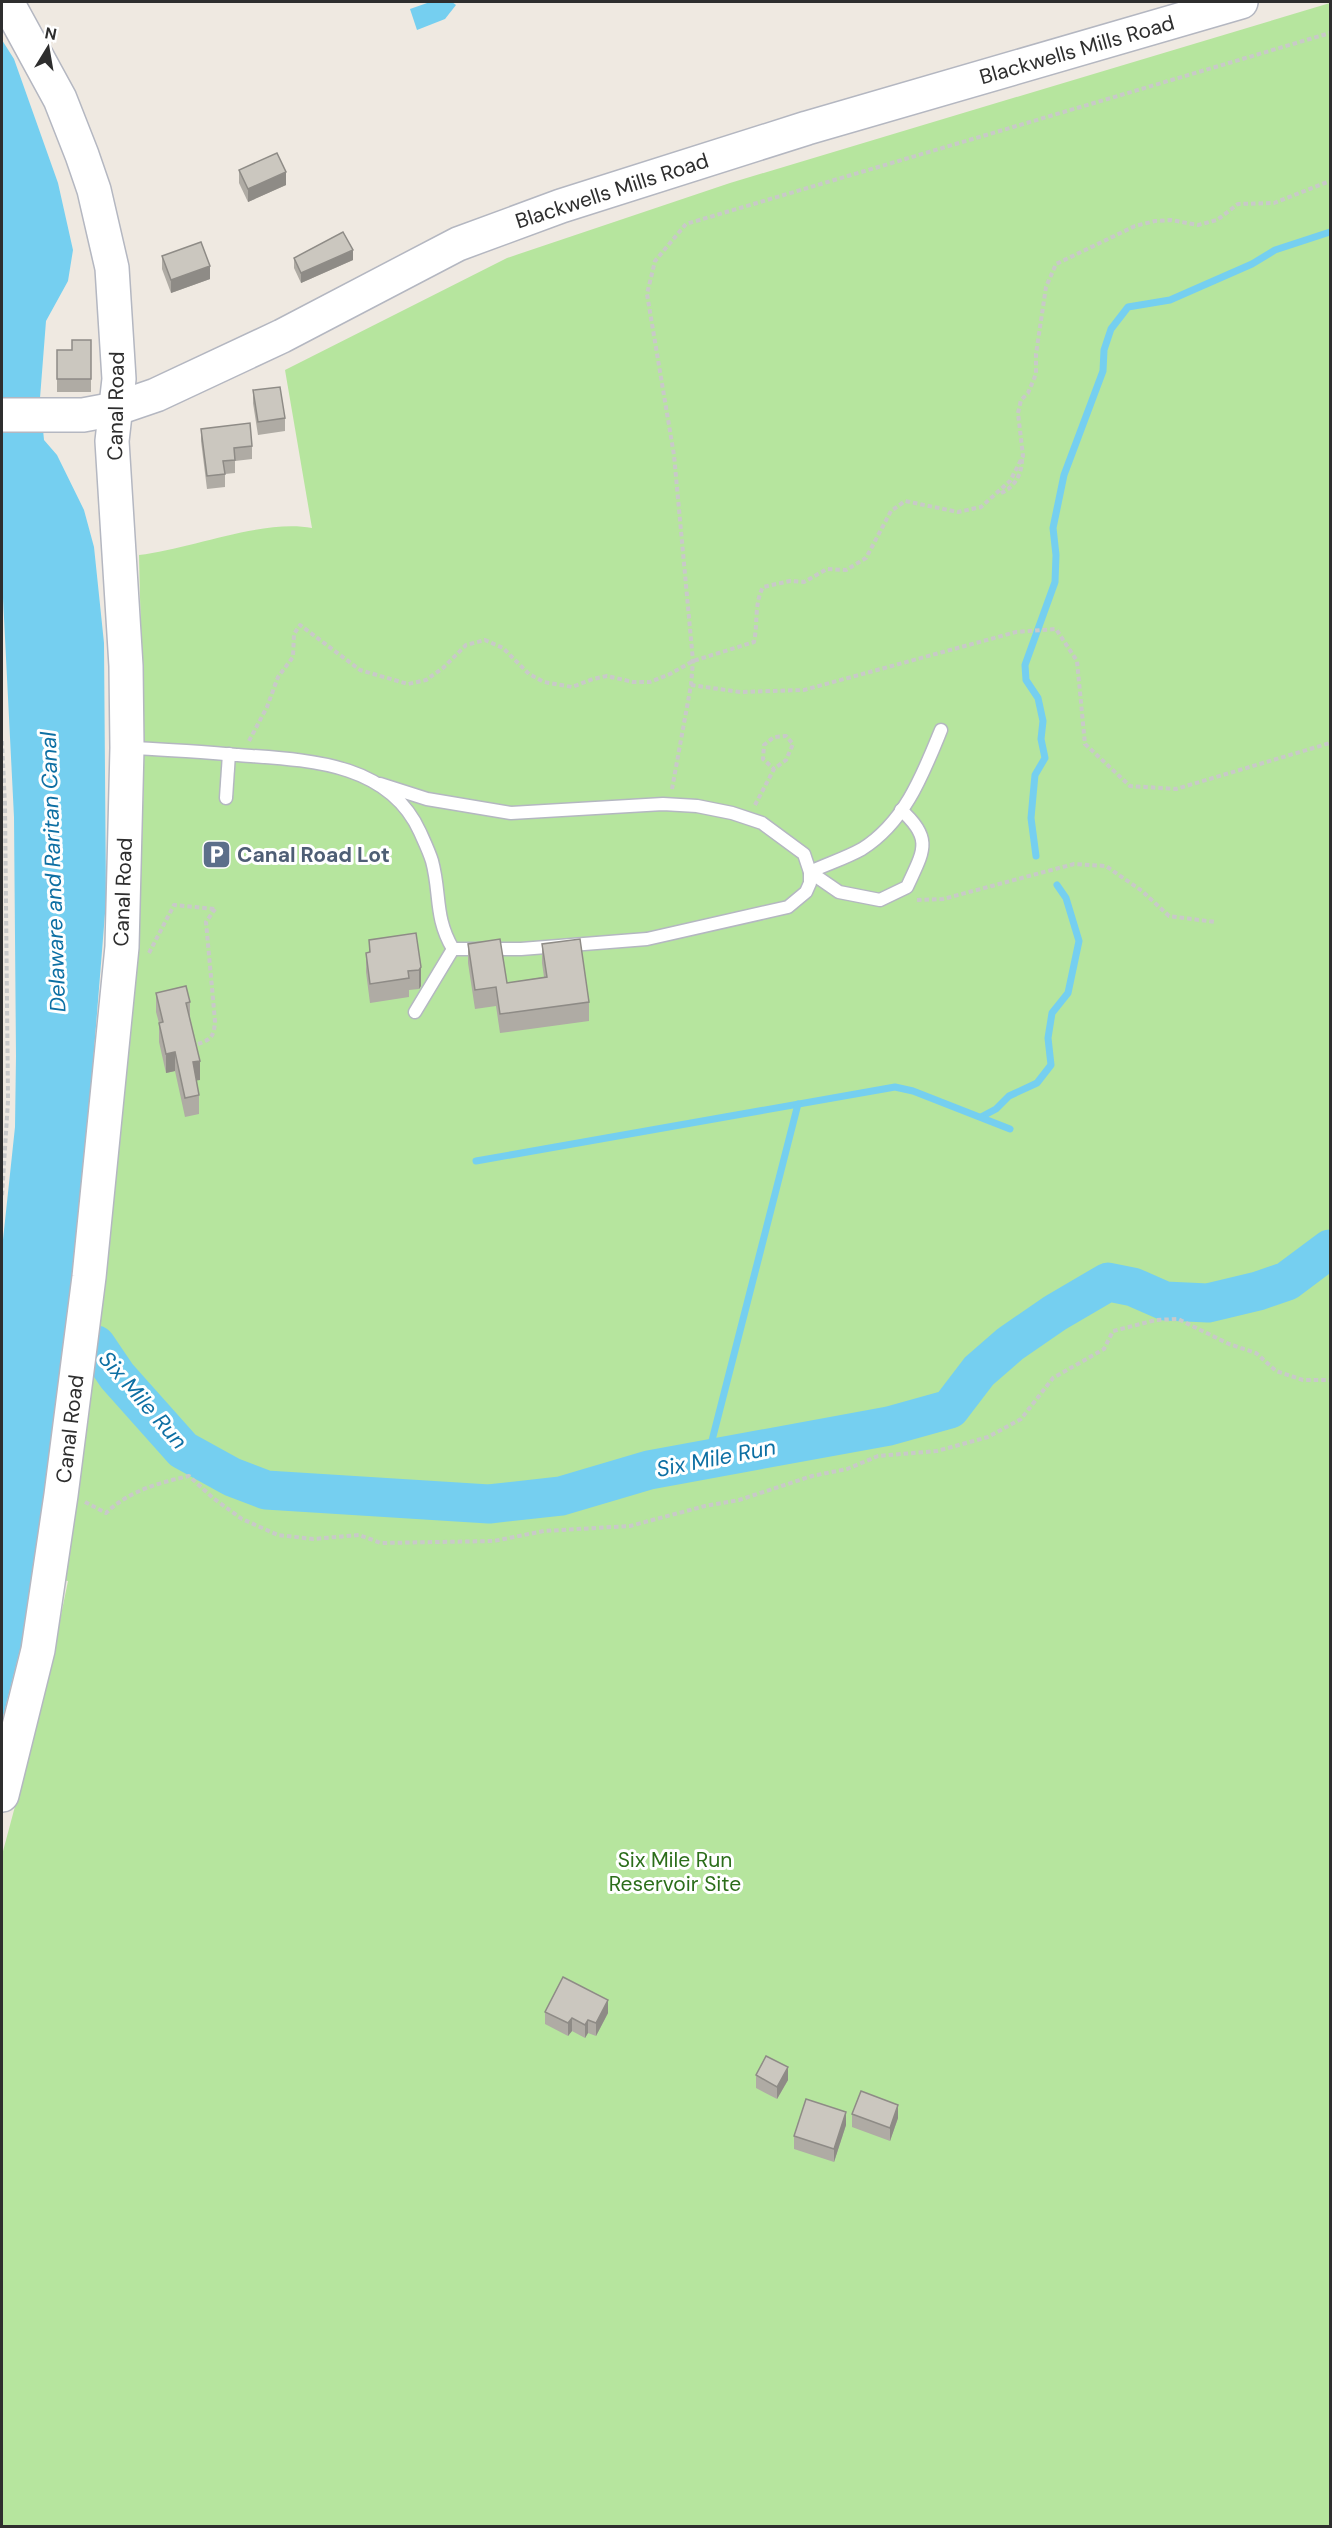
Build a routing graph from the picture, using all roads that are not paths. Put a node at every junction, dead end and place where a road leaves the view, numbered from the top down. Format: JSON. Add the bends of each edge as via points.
{"nodes":[{"id":1,"x":7,"y":2,"type":"edge"},
{"id":2,"x":1241,"y":2,"type":"edge"},
{"id":3,"x":115,"y":409,"type":"junction"},
{"id":4,"x":2,"y":415,"type":"edge"},
{"id":5,"x":941,"y":730,"type":"dead end"},
{"id":6,"x":128,"y":748,"type":"junction"},
{"id":7,"x":235,"y":754,"type":"junction"},
{"id":8,"x":380,"y":784,"type":"junction"},
{"id":9,"x":226,"y":798,"type":"dead end"},
{"id":10,"x":901,"y":810,"type":"junction"},
{"id":11,"x":810,"y":872,"type":"junction"},
{"id":12,"x":453,"y":949,"type":"junction"},
{"id":13,"x":415,"y":1012,"type":"dead end"},
{"id":14,"x":2,"y":1795,"type":"edge"}],
"edges":[{"from":1,"to":3,"type":"street","name":"Canal Road","via":[[60,99],[93,190],[112,268],[119,379]]},
{"from":2,"to":3,"type":"street","name":"Blackwells Mills Road","via":[[807,128],[561,206],[458,244],[282,336]]},
{"from":3,"to":4,"type":"street","name":"Blackwells Mills Road","via":[[83,416]]},
{"from":3,"to":6,"type":"street","name":"Canal Road","via":[[112,441]]},
{"from":5,"to":10,"type":"lane","via":[[916,791]]},
{"from":6,"to":7,"type":"lane"},
{"from":6,"to":14,"type":"street","name":"Canal Road","via":[[117,1000],[89,1277],[38,1650]]},
{"from":7,"to":8,"type":"lane","via":[[323,762]]},
{"from":7,"to":9,"type":"lane"},
{"from":8,"to":11,"type":"lane","via":[[427,799],[510,813],[669,804],[697,806],[762,824],[804,854]]},
{"from":8,"to":12,"type":"lane","via":[[409,811],[420,832],[432,862],[443,932]]},
{"from":10,"to":11,"type":"lane","via":[[862,849]]},
{"from":10,"to":11,"type":"lane","via":[[918,825],[924,849],[907,887],[880,900],[839,892]]},
{"from":11,"to":12,"type":"lane","via":[[806,892],[788,907],[745,918],[647,939]]},
{"from":12,"to":13,"type":"lane"}]}
